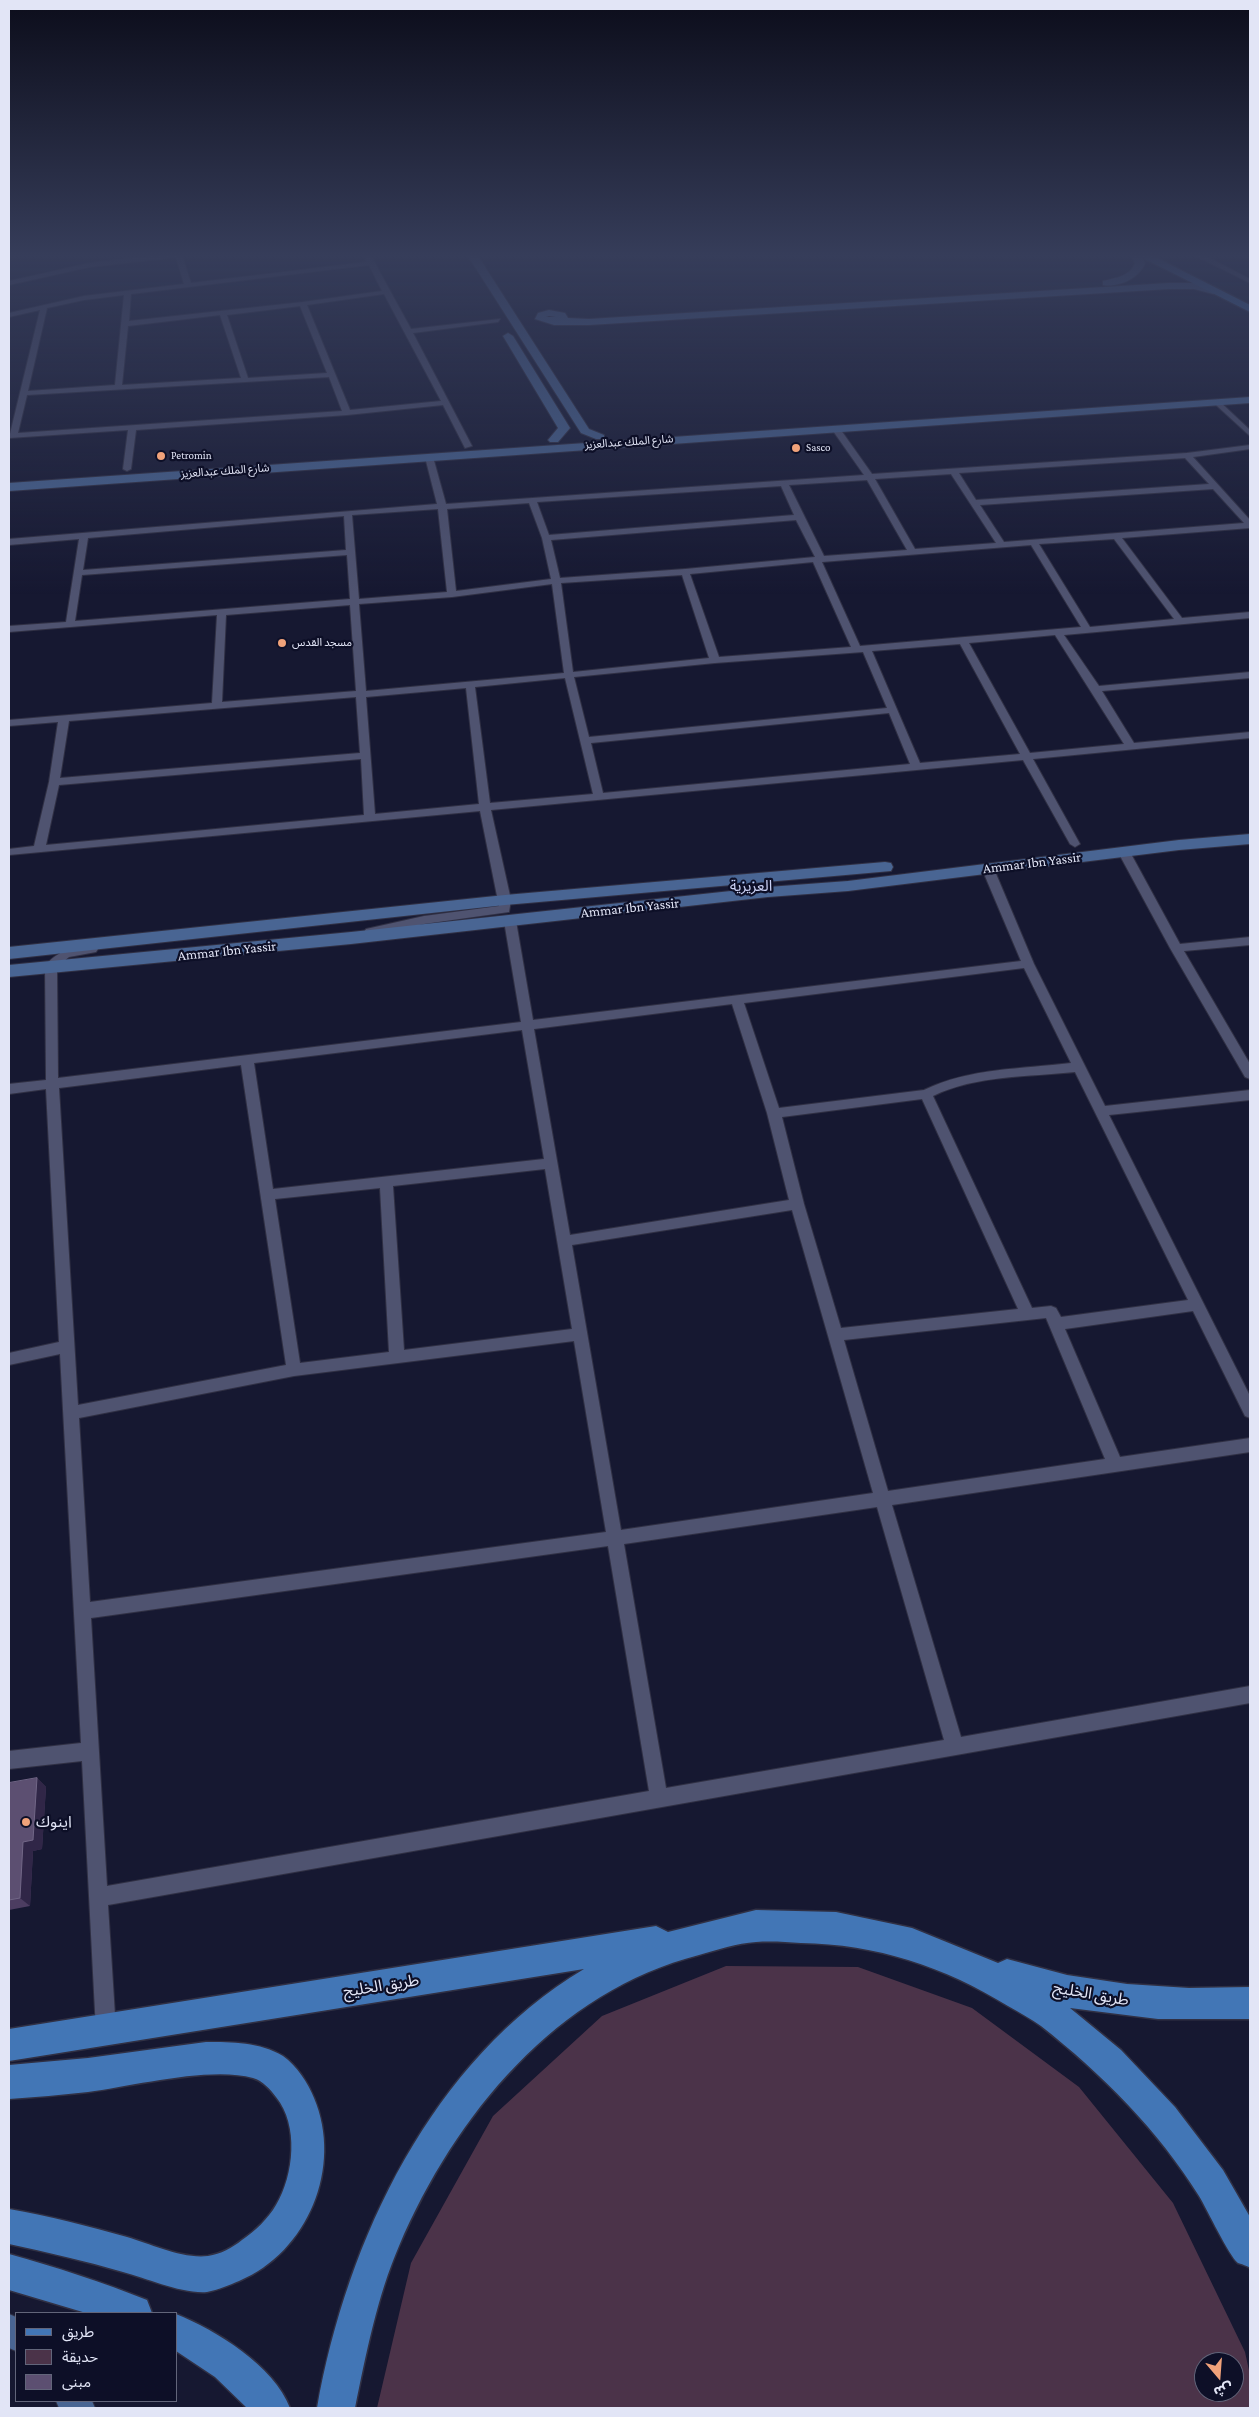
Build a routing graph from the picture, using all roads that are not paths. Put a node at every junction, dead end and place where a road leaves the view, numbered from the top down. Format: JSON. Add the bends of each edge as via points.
{"nodes":[{"id":1,"x":30,"y":369,"type":"edge"},
{"id":2,"x":120,"y":369,"type":"edge"},
{"id":3,"x":241,"y":369,"type":"edge"},
{"id":4,"x":329,"y":369,"type":"edge"},
{"id":5,"x":427,"y":369,"type":"edge"},
{"id":6,"x":528,"y":369,"type":"edge"},
{"id":7,"x":545,"y":369,"type":"edge"},
{"id":8,"x":332,"y":375,"type":"junction"},
{"id":9,"x":245,"y":380,"type":"junction"},
{"id":10,"x":118,"y":388,"type":"junction"},
{"id":11,"x":1250,"y":392,"type":"edge"},
{"id":12,"x":24,"y":393,"type":"junction"},
{"id":13,"x":1250,"y":400,"type":"edge"},
{"id":14,"x":1218,"y":402,"type":"junction"},
{"id":15,"x":444,"y":403,"type":"junction"},
{"id":16,"x":347,"y":413,"type":"junction"},
{"id":17,"x":582,"y":426,"type":"junction"},
{"id":18,"x":132,"y":428,"type":"junction"},
{"id":19,"x":564,"y":428,"type":"junction"},
{"id":20,"x":835,"y":428,"type":"junction"},
{"id":21,"x":1250,"y":434,"type":"edge"},
{"id":22,"x":11,"y":436,"type":"edge"},
{"id":23,"x":600,"y":437,"type":"junction"},
{"id":24,"x":554,"y":440,"type":"junction"},
{"id":25,"x":468,"y":446,"type":"junction"},
{"id":26,"x":1250,"y":447,"type":"edge"},
{"id":27,"x":1186,"y":455,"type":"junction"},
{"id":28,"x":428,"y":457,"type":"junction"},
{"id":29,"x":127,"y":469,"type":"junction"},
{"id":30,"x":953,"y":471,"type":"junction"},
{"id":31,"x":869,"y":476,"type":"junction"},
{"id":32,"x":9,"y":478,"type":"edge"},
{"id":33,"x":784,"y":483,"type":"junction"},
{"id":34,"x":1214,"y":486,"type":"junction"},
{"id":35,"x":9,"y":487,"type":"edge"},
{"id":36,"x":532,"y":501,"type":"junction"},
{"id":37,"x":974,"y":503,"type":"junction"},
{"id":38,"x":442,"y":506,"type":"junction"},
{"id":39,"x":348,"y":513,"type":"junction"},
{"id":40,"x":798,"y":517,"type":"junction"},
{"id":41,"x":1250,"y":525,"type":"edge"},
{"id":42,"x":84,"y":537,"type":"junction"},
{"id":43,"x":1117,"y":537,"type":"junction"},
{"id":44,"x":546,"y":538,"type":"junction"},
{"id":45,"x":9,"y":542,"type":"edge"},
{"id":46,"x":1033,"y":542,"type":"junction"},
{"id":47,"x":1001,"y":544,"type":"junction"},
{"id":48,"x":912,"y":551,"type":"junction"},
{"id":49,"x":350,"y":552,"type":"junction"},
{"id":50,"x":818,"y":559,"type":"junction"},
{"id":51,"x":685,"y":572,"type":"junction"},
{"id":52,"x":78,"y":573,"type":"junction"},
{"id":53,"x":556,"y":581,"type":"junction"},
{"id":54,"x":452,"y":594,"type":"junction"},
{"id":55,"x":354,"y":602,"type":"junction"},
{"id":56,"x":222,"y":612,"type":"junction"},
{"id":57,"x":1250,"y":615,"type":"edge"},
{"id":58,"x":1179,"y":620,"type":"junction"},
{"id":59,"x":70,"y":624,"type":"junction"},
{"id":60,"x":9,"y":629,"type":"edge"},
{"id":61,"x":1087,"y":629,"type":"junction"},
{"id":62,"x":1058,"y":633,"type":"junction"},
{"id":63,"x":964,"y":641,"type":"junction"},
{"id":64,"x":862,"y":649,"type":"junction"},
{"id":65,"x":715,"y":660,"type":"junction"},
{"id":66,"x":1250,"y":675,"type":"edge"},
{"id":67,"x":569,"y":676,"type":"junction"},
{"id":68,"x":470,"y":685,"type":"junction"},
{"id":69,"x":1096,"y":689,"type":"junction"},
{"id":70,"x":361,"y":694,"type":"junction"},
{"id":71,"x":217,"y":706,"type":"junction"},
{"id":72,"x":892,"y":710,"type":"junction"},
{"id":73,"x":64,"y":718,"type":"junction"},
{"id":74,"x":9,"y":723,"type":"edge"},
{"id":75,"x":1250,"y":735,"type":"edge"},
{"id":76,"x":585,"y":740,"type":"junction"},
{"id":77,"x":1130,"y":746,"type":"junction"},
{"id":78,"x":1028,"y":755,"type":"junction"},
{"id":79,"x":365,"y":756,"type":"junction"},
{"id":80,"x":917,"y":767,"type":"junction"},
{"id":81,"x":54,"y":782,"type":"junction"},
{"id":82,"x":599,"y":797,"type":"junction"},
{"id":83,"x":484,"y":808,"type":"junction"},
{"id":84,"x":370,"y":819,"type":"junction"},
{"id":85,"x":1250,"y":827,"type":"edge"},
{"id":86,"x":1250,"y":839,"type":"edge"},
{"id":87,"x":1075,"y":844,"type":"junction"},
{"id":88,"x":39,"y":850,"type":"junction"},
{"id":89,"x":9,"y":852,"type":"edge"},
{"id":90,"x":1124,"y":852,"type":"junction"},
{"id":91,"x":988,"y":869,"type":"junction"},
{"id":92,"x":505,"y":900,"type":"junction"},
{"id":93,"x":510,"y":921,"type":"junction"},
{"id":94,"x":165,"y":936,"type":"junction"},
{"id":95,"x":337,"y":940,"type":"junction"},
{"id":96,"x":1250,"y":941,"type":"edge"},
{"id":97,"x":1176,"y":948,"type":"junction"},
{"id":98,"x":9,"y":953,"type":"edge"},
{"id":99,"x":1028,"y":964,"type":"junction"},
{"id":100,"x":52,"y":966,"type":"junction"},
{"id":101,"x":9,"y":970,"type":"edge"},
{"id":102,"x":737,"y":1000,"type":"junction"},
{"id":103,"x":528,"y":1027,"type":"junction"},
{"id":104,"x":247,"y":1060,"type":"junction"},
{"id":105,"x":1080,"y":1068,"type":"junction"},
{"id":106,"x":1250,"y":1074,"type":"edge"},
{"id":107,"x":52,"y":1084,"type":"junction"},
{"id":108,"x":9,"y":1089,"type":"edge"},
{"id":109,"x":926,"y":1094,"type":"junction"},
{"id":110,"x":1250,"y":1095,"type":"edge"},
{"id":111,"x":1101,"y":1111,"type":"junction"},
{"id":112,"x":774,"y":1113,"type":"junction"},
{"id":113,"x":551,"y":1162,"type":"junction"},
{"id":114,"x":386,"y":1181,"type":"junction"},
{"id":115,"x":267,"y":1195,"type":"junction"},
{"id":116,"x":797,"y":1204,"type":"junction"},
{"id":117,"x":564,"y":1242,"type":"junction"},
{"id":118,"x":1197,"y":1305,"type":"junction"},
{"id":119,"x":1028,"y":1314,"type":"junction"},
{"id":120,"x":1056,"y":1324,"type":"junction"},
{"id":121,"x":580,"y":1334,"type":"junction"},
{"id":122,"x":836,"y":1335,"type":"junction"},
{"id":123,"x":67,"y":1346,"type":"junction"},
{"id":124,"x":397,"y":1357,"type":"junction"},
{"id":125,"x":9,"y":1359,"type":"edge"},
{"id":126,"x":294,"y":1370,"type":"junction"},
{"id":127,"x":1250,"y":1412,"type":"edge"},
{"id":128,"x":71,"y":1413,"type":"junction"},
{"id":129,"x":1250,"y":1445,"type":"edge"},
{"id":130,"x":1115,"y":1465,"type":"junction"},
{"id":131,"x":884,"y":1499,"type":"junction"},
{"id":132,"x":615,"y":1538,"type":"junction"},
{"id":133,"x":82,"y":1611,"type":"junction"},
{"id":134,"x":1250,"y":1695,"type":"edge"},
{"id":135,"x":956,"y":1747,"type":"junction"},
{"id":136,"x":90,"y":1751,"type":"junction"},
{"id":137,"x":9,"y":1760,"type":"edge"},
{"id":138,"x":659,"y":1799,"type":"junction"},
{"id":139,"x":98,"y":1897,"type":"junction"},
{"id":140,"x":753,"y":1926,"type":"junction"},
{"id":141,"x":938,"y":1951,"type":"junction"},
{"id":142,"x":1250,"y":2004,"type":"edge"},
{"id":143,"x":106,"y":2031,"type":"junction"},
{"id":144,"x":9,"y":2046,"type":"edge"},
{"id":145,"x":9,"y":2082,"type":"edge"},
{"id":146,"x":9,"y":2227,"type":"edge"},
{"id":147,"x":1250,"y":2250,"type":"edge"},
{"id":148,"x":9,"y":2272,"type":"edge"},
{"id":149,"x":131,"y":2312,"type":"edge"},
{"id":150,"x":178,"y":2333,"type":"edge"},
{"id":151,"x":271,"y":2408,"type":"edge"},
{"id":152,"x":336,"y":2408,"type":"edge"}],
"edges":[{"from":1,"to":12,"type":"street"},
{"from":2,"to":10,"type":"street"},
{"from":3,"to":9,"type":"street"},
{"from":4,"to":8,"type":"street"},
{"from":5,"to":15,"type":"street"},
{"from":6,"to":19,"type":"street"},
{"from":7,"to":17,"type":"street"},
{"from":8,"to":9,"type":"street"},
{"from":8,"to":16,"type":"street"},
{"from":9,"to":10,"type":"street"},
{"from":10,"to":12,"type":"street"},
{"from":11,"to":23,"type":"street","name":"شارع الملك عبدالعزيز"},
{"from":12,"to":22,"type":"street"},
{"from":13,"to":14,"type":"street","name":"شارع الملك عبدالعزيز"},
{"from":14,"to":20,"type":"street","name":"شارع الملك عبدالعزيز"},
{"from":14,"to":21,"type":"street"},
{"from":15,"to":16,"type":"street"},
{"from":15,"to":25,"type":"street"},
{"from":16,"to":18,"type":"street"},
{"from":17,"to":19,"type":"street"},
{"from":17,"to":23,"type":"street","via":[[588,433]]},
{"from":18,"to":22,"type":"street"},
{"from":18,"to":29,"type":"street"},
{"from":19,"to":24,"type":"street"},
{"from":20,"to":28,"type":"street","name":"شارع الملك عبدالعزيز"},
{"from":20,"to":31,"type":"street"},
{"from":23,"to":24,"type":"street","name":"شارع الملك عبدالعزيز"},
{"from":24,"to":25,"type":"street","name":"شارع الملك عبدالعزيز"},
{"from":25,"to":29,"type":"street","name":"شارع الملك عبدالعزيز"},
{"from":26,"to":27,"type":"street"},
{"from":27,"to":30,"type":"street"},
{"from":27,"to":34,"type":"street"},
{"from":28,"to":35,"type":"street","name":"شارع الملك عبدالعزيز"},
{"from":28,"to":38,"type":"street"},
{"from":29,"to":32,"type":"street","name":"شارع الملك عبدالعزيز"},
{"from":30,"to":31,"type":"street"},
{"from":30,"to":37,"type":"street"},
{"from":31,"to":33,"type":"street"},
{"from":31,"to":48,"type":"street"},
{"from":33,"to":36,"type":"street"},
{"from":33,"to":40,"type":"street"},
{"from":34,"to":37,"type":"street"},
{"from":34,"to":41,"type":"street"},
{"from":36,"to":38,"type":"street"},
{"from":36,"to":44,"type":"street"},
{"from":37,"to":47,"type":"street"},
{"from":38,"to":39,"type":"street"},
{"from":38,"to":54,"type":"street"},
{"from":39,"to":42,"type":"street"},
{"from":39,"to":49,"type":"street"},
{"from":40,"to":44,"type":"street"},
{"from":40,"to":50,"type":"street"},
{"from":41,"to":43,"type":"street"},
{"from":42,"to":45,"type":"street"},
{"from":42,"to":52,"type":"street"},
{"from":43,"to":46,"type":"street"},
{"from":43,"to":58,"type":"street"},
{"from":44,"to":53,"type":"street"},
{"from":46,"to":47,"type":"street"},
{"from":46,"to":61,"type":"street"},
{"from":47,"to":48,"type":"street"},
{"from":48,"to":50,"type":"street"},
{"from":49,"to":52,"type":"street"},
{"from":49,"to":55,"type":"street"},
{"from":50,"to":51,"type":"street"},
{"from":50,"to":64,"type":"street"},
{"from":51,"to":53,"type":"street"},
{"from":51,"to":65,"type":"street"},
{"from":52,"to":59,"type":"street"},
{"from":53,"to":54,"type":"street"},
{"from":53,"to":67,"type":"street"},
{"from":54,"to":55,"type":"street"},
{"from":55,"to":56,"type":"street"},
{"from":55,"to":70,"type":"street"},
{"from":56,"to":59,"type":"street"},
{"from":56,"to":71,"type":"street"},
{"from":57,"to":58,"type":"street"},
{"from":58,"to":61,"type":"street"},
{"from":59,"to":60,"type":"street"},
{"from":61,"to":62,"type":"street"},
{"from":62,"to":63,"type":"street"},
{"from":62,"to":69,"type":"street"},
{"from":63,"to":64,"type":"street"},
{"from":63,"to":78,"type":"street"},
{"from":64,"to":65,"type":"street"},
{"from":64,"to":72,"type":"street"},
{"from":65,"to":67,"type":"street"},
{"from":66,"to":69,"type":"street"},
{"from":67,"to":68,"type":"street"},
{"from":67,"to":76,"type":"street"},
{"from":68,"to":70,"type":"street"},
{"from":68,"to":83,"type":"street"},
{"from":69,"to":77,"type":"street"},
{"from":70,"to":71,"type":"street"},
{"from":70,"to":79,"type":"street"},
{"from":71,"to":73,"type":"street"},
{"from":72,"to":76,"type":"street"},
{"from":72,"to":80,"type":"street"},
{"from":73,"to":74,"type":"street"},
{"from":73,"to":81,"type":"street"},
{"from":75,"to":77,"type":"street"},
{"from":76,"to":82,"type":"street"},
{"from":77,"to":78,"type":"street"},
{"from":78,"to":80,"type":"street"},
{"from":78,"to":87,"type":"street"},
{"from":79,"to":81,"type":"street"},
{"from":79,"to":84,"type":"street"},
{"from":80,"to":82,"type":"street"},
{"from":81,"to":88,"type":"street"},
{"from":82,"to":83,"type":"street"},
{"from":83,"to":84,"type":"street"},
{"from":83,"to":92,"type":"street"},
{"from":84,"to":88,"type":"street"},
{"from":85,"to":87,"type":"street","name":"Ammar Ibn Yassir"},
{"from":86,"to":90,"type":"street","name":"Ammar Ibn Yassir"},
{"from":87,"to":92,"type":"street","name":"Ammar Ibn Yassir","via":[[866,870]]},
{"from":88,"to":89,"type":"street"},
{"from":90,"to":91,"type":"street","name":"Ammar Ibn Yassir"},
{"from":90,"to":97,"type":"street"},
{"from":91,"to":93,"type":"street","name":"Ammar Ibn Yassir"},
{"from":91,"to":99,"type":"street"},
{"from":92,"to":94,"type":"street","name":"Ammar Ibn Yassir"},
{"from":92,"to":95,"type":"street","via":[[505,910],[424,920]]},
{"from":93,"to":95,"type":"street","name":"Ammar Ibn Yassir"},
{"from":93,"to":103,"type":"street"},
{"from":94,"to":98,"type":"street","name":"Ammar Ibn Yassir"},
{"from":94,"to":100,"type":"street","via":[[64,954]]},
{"from":95,"to":100,"type":"street","name":"Ammar Ibn Yassir"},
{"from":96,"to":97,"type":"street"},
{"from":97,"to":106,"type":"street"},
{"from":99,"to":102,"type":"street"},
{"from":99,"to":105,"type":"street"},
{"from":100,"to":101,"type":"street","name":"Ammar Ibn Yassir"},
{"from":100,"to":107,"type":"street"},
{"from":102,"to":103,"type":"street"},
{"from":102,"to":112,"type":"street"},
{"from":103,"to":104,"type":"street"},
{"from":103,"to":113,"type":"street"},
{"from":104,"to":107,"type":"street"},
{"from":104,"to":115,"type":"street"},
{"from":105,"to":109,"type":"street","via":[[958,1082]]},
{"from":105,"to":111,"type":"street"},
{"from":107,"to":108,"type":"street"},
{"from":107,"to":123,"type":"street"},
{"from":109,"to":112,"type":"street"},
{"from":109,"to":119,"type":"street"},
{"from":110,"to":111,"type":"street"},
{"from":111,"to":118,"type":"street"},
{"from":112,"to":116,"type":"street"},
{"from":113,"to":114,"type":"street"},
{"from":113,"to":117,"type":"street"},
{"from":114,"to":115,"type":"street"},
{"from":114,"to":124,"type":"street"},
{"from":115,"to":126,"type":"street"},
{"from":116,"to":117,"type":"street"},
{"from":116,"to":122,"type":"street"},
{"from":117,"to":121,"type":"street"},
{"from":118,"to":120,"type":"street"},
{"from":118,"to":127,"type":"street"},
{"from":119,"to":120,"type":"street","via":[[1051,1312]]},
{"from":119,"to":122,"type":"street"},
{"from":120,"to":130,"type":"street"},
{"from":121,"to":124,"type":"street"},
{"from":121,"to":132,"type":"street"},
{"from":122,"to":131,"type":"street"},
{"from":123,"to":125,"type":"street"},
{"from":123,"to":128,"type":"street"},
{"from":124,"to":126,"type":"street"},
{"from":126,"to":128,"type":"street"},
{"from":128,"to":133,"type":"street"},
{"from":129,"to":130,"type":"street"},
{"from":130,"to":131,"type":"street"},
{"from":131,"to":132,"type":"street"},
{"from":131,"to":135,"type":"street"},
{"from":132,"to":133,"type":"street"},
{"from":132,"to":138,"type":"street"},
{"from":133,"to":136,"type":"street"},
{"from":134,"to":135,"type":"street"},
{"from":135,"to":138,"type":"street"},
{"from":136,"to":137,"type":"street"},
{"from":136,"to":139,"type":"street"},
{"from":138,"to":139,"type":"street"},
{"from":139,"to":143,"type":"street"},
{"from":140,"to":141,"type":"main road","via":[[814,1924],[879,1933]]},
{"from":140,"to":143,"type":"main road","name":"طريق الخليج"},
{"from":140,"to":152,"type":"main road","via":[[643,1956],[592,1982],[541,2019],[496,2063],[452,2116],[411,2184],[381,2246],[356,2322]]},
{"from":141,"to":142,"type":"main road","name":"طريق الخليج","via":[[1023,1980],[1085,1995],[1192,2006]]},
{"from":141,"to":147,"type":"main road","via":[[1019,1990],[1086,2039],[1164,2118],[1232,2215]]},
{"from":143,"to":144,"type":"main road","name":"طريق الخليج"},
{"from":145,"to":146,"type":"main road","via":[[214,2058],[242,2058],[266,2065],[281,2076],[296,2096],[305,2120],[308,2150],[305,2178],[278,2232],[257,2252],[230,2268],[203,2274],[41,2232]]},
{"from":148,"to":149,"type":"main road","via":[[68,2288]]},
{"from":150,"to":151,"type":"main road","via":[[222,2358],[248,2380]]}]}
